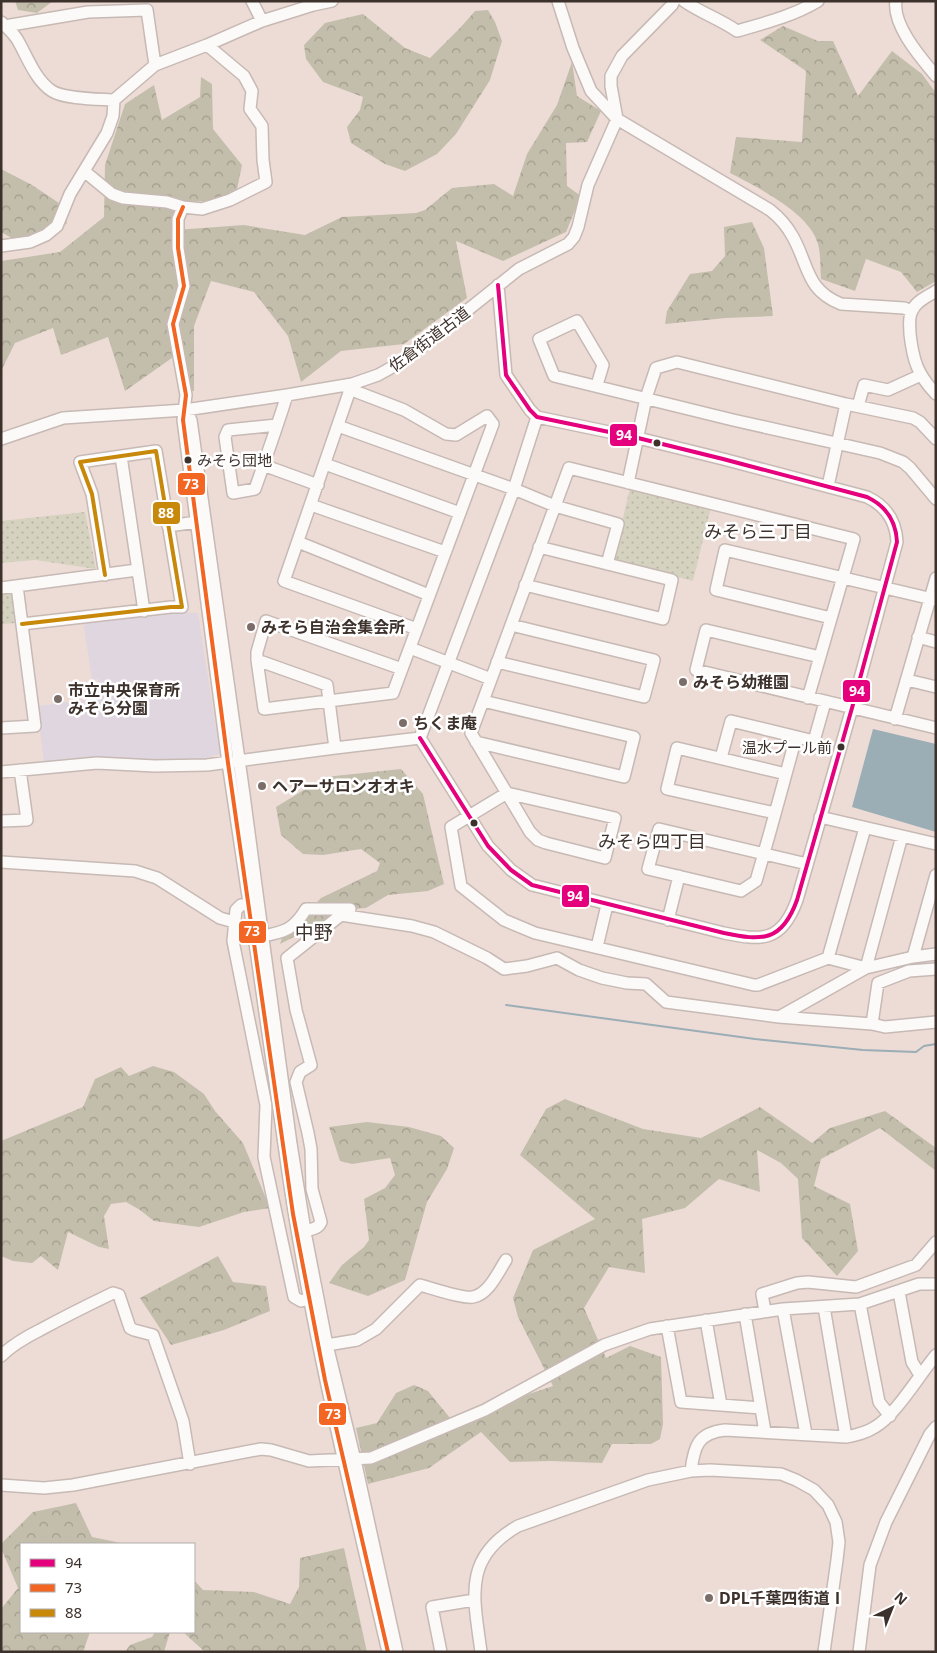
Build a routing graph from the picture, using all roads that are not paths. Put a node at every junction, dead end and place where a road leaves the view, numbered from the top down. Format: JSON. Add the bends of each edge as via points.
{"nodes":[{"id":1,"x":252,"y":1,"type":"edge"},
{"id":2,"x":332,"y":1,"type":"edge"},
{"id":3,"x":558,"y":1,"type":"edge"},
{"id":4,"x":674,"y":1,"type":"edge"},
{"id":5,"x":684,"y":1,"type":"edge"},
{"id":6,"x":818,"y":1,"type":"edge"},
{"id":7,"x":886,"y":1,"type":"edge"},
{"id":8,"x":896,"y":7,"type":"edge"},
{"id":9,"x":262,"y":21,"type":"junction"},
{"id":10,"x":3,"y":24,"type":"edge"},
{"id":11,"x":207,"y":45,"type":"junction"},
{"id":12,"x":155,"y":65,"type":"junction"},
{"id":13,"x":936,"y":76,"type":"edge"},
{"id":14,"x":114,"y":100,"type":"junction"},
{"id":15,"x":617,"y":119,"type":"junction"},
{"id":16,"x":84,"y":170,"type":"junction"},
{"id":17,"x":182,"y":207,"type":"junction"},
{"id":18,"x":1,"y":246,"type":"edge"},
{"id":19,"x":498,"y":286,"type":"junction"},
{"id":20,"x":936,"y":291,"type":"edge"},
{"id":21,"x":912,"y":311,"type":"junction"},
{"id":22,"x":921,"y":375,"type":"junction"},
{"id":23,"x":352,"y":384,"type":"junction"},
{"id":24,"x":598,"y":386,"type":"junction"},
{"id":25,"x":936,"y":394,"type":"edge"},
{"id":26,"x":287,"y":395,"type":"junction"},
{"id":27,"x":646,"y":398,"type":"junction"},
{"id":28,"x":852,"y":405,"type":"junction"},
{"id":29,"x":185,"y":410,"type":"junction"},
{"id":30,"x":538,"y":417,"type":"junction"},
{"id":31,"x":278,"y":425,"type":"junction"},
{"id":32,"x":338,"y":426,"type":"junction"},
{"id":33,"x":638,"y":438,"type":"junction"},
{"id":34,"x":1,"y":439,"type":"edge"},
{"id":35,"x":936,"y":439,"type":"edge"},
{"id":36,"x":838,"y":443,"type":"junction"},
{"id":37,"x":121,"y":456,"type":"junction"},
{"id":38,"x":325,"y":464,"type":"junction"},
{"id":39,"x":263,"y":465,"type":"junction"},
{"id":40,"x":474,"y":476,"type":"junction"},
{"id":41,"x":628,"y":483,"type":"junction"},
{"id":42,"x":318,"y":485,"type":"junction"},
{"id":43,"x":828,"y":486,"type":"junction"},
{"id":44,"x":514,"y":489,"type":"junction"},
{"id":45,"x":935,"y":495,"type":"edge"},
{"id":46,"x":311,"y":505,"type":"junction"},
{"id":47,"x":555,"y":506,"type":"junction"},
{"id":48,"x":460,"y":512,"type":"junction"},
{"id":49,"x":197,"y":522,"type":"junction"},
{"id":50,"x":168,"y":526,"type":"junction"},
{"id":51,"x":298,"y":542,"type":"junction"},
{"id":52,"x":540,"y":547,"type":"junction"},
{"id":53,"x":445,"y":552,"type":"junction"},
{"id":54,"x":607,"y":564,"type":"junction"},
{"id":55,"x":137,"y":570,"type":"junction"},
{"id":56,"x":105,"y":575,"type":"junction"},
{"id":57,"x":843,"y":578,"type":"junction"},
{"id":58,"x":936,"y":578,"type":"edge"},
{"id":59,"x":526,"y":585,"type":"junction"},
{"id":60,"x":17,"y":586,"type":"junction"},
{"id":61,"x":1,"y":588,"type":"edge"},
{"id":62,"x":884,"y":588,"type":"junction"},
{"id":63,"x":429,"y":595,"type":"junction"},
{"id":64,"x":933,"y":599,"type":"edge"},
{"id":65,"x":144,"y":610,"type":"junction"},
{"id":66,"x":831,"y":618,"type":"junction"},
{"id":67,"x":22,"y":624,"type":"junction"},
{"id":68,"x":511,"y":625,"type":"junction"},
{"id":69,"x":417,"y":629,"type":"junction"},
{"id":70,"x":918,"y":638,"type":"junction"},
{"id":71,"x":936,"y":642,"type":"edge"},
{"id":72,"x":410,"y":648,"type":"junction"},
{"id":73,"x":820,"y":657,"type":"junction"},
{"id":74,"x":257,"y":660,"type":"junction"},
{"id":75,"x":450,"y":662,"type":"junction"},
{"id":76,"x":497,"y":662,"type":"junction"},
{"id":77,"x":402,"y":669,"type":"junction"},
{"id":78,"x":491,"y":679,"type":"junction"},
{"id":79,"x":906,"y":680,"type":"junction"},
{"id":80,"x":936,"y":687,"type":"edge"},
{"id":81,"x":808,"y":698,"type":"junction"},
{"id":82,"x":329,"y":701,"type":"junction"},
{"id":83,"x":483,"y":701,"type":"junction"},
{"id":84,"x":825,"y":702,"type":"junction"},
{"id":85,"x":852,"y":708,"type":"junction"},
{"id":86,"x":895,"y":718,"type":"junction"},
{"id":87,"x":1,"y":728,"type":"edge"},
{"id":88,"x":936,"y":728,"type":"edge"},
{"id":89,"x":796,"y":736,"type":"junction"},
{"id":90,"x":420,"y":738,"type":"junction"},
{"id":91,"x":476,"y":742,"type":"junction"},
{"id":92,"x":335,"y":748,"type":"junction"},
{"id":93,"x":721,"y":758,"type":"junction"},
{"id":94,"x":234,"y":762,"type":"junction"},
{"id":95,"x":20,"y":770,"type":"junction"},
{"id":96,"x":1,"y":772,"type":"edge"},
{"id":97,"x":786,"y":774,"type":"junction"},
{"id":98,"x":507,"y":793,"type":"junction"},
{"id":99,"x":775,"y":813,"type":"junction"},
{"id":100,"x":469,"y":816,"type":"junction"},
{"id":101,"x":820,"y":817,"type":"junction"},
{"id":102,"x":1,"y":821,"type":"edge"},
{"id":103,"x":865,"y":828,"type":"junction"},
{"id":104,"x":902,"y":836,"type":"junction"},
{"id":105,"x":936,"y":844,"type":"edge"},
{"id":106,"x":764,"y":854,"type":"junction"},
{"id":107,"x":1,"y":862,"type":"edge"},
{"id":108,"x":807,"y":864,"type":"junction"},
{"id":109,"x":936,"y":875,"type":"edge"},
{"id":110,"x":679,"y":876,"type":"junction"},
{"id":111,"x":249,"y":904,"type":"junction"},
{"id":112,"x":607,"y":905,"type":"junction"},
{"id":113,"x":371,"y":918,"type":"junction"},
{"id":114,"x":668,"y":920,"type":"junction"},
{"id":115,"x":234,"y":922,"type":"junction"},
{"id":116,"x":260,"y":942,"type":"junction"},
{"id":117,"x":597,"y":947,"type":"junction"},
{"id":118,"x":936,"y":954,"type":"edge"},
{"id":119,"x":913,"y":957,"type":"junction"},
{"id":120,"x":828,"y":958,"type":"junction"},
{"id":121,"x":866,"y":968,"type":"junction"},
{"id":122,"x":936,"y":969,"type":"edge"},
{"id":123,"x":779,"y":1017,"type":"junction"},
{"id":124,"x":936,"y":1022,"type":"edge"},
{"id":125,"x":872,"y":1024,"type":"junction"},
{"id":126,"x":296,"y":1082,"type":"junction"},
{"id":127,"x":262,"y":1088,"type":"junction"},
{"id":128,"x":288,"y":1144,"type":"junction"},
{"id":129,"x":305,"y":1231,"type":"junction"},
{"id":130,"x":936,"y":1242,"type":"edge"},
{"id":131,"x":506,"y":1260,"type":"dead end"},
{"id":132,"x":936,"y":1284,"type":"edge"},
{"id":133,"x":898,"y":1292,"type":"junction"},
{"id":134,"x":308,"y":1299,"type":"junction"},
{"id":135,"x":860,"y":1304,"type":"junction"},
{"id":136,"x":824,"y":1307,"type":"junction"},
{"id":137,"x":783,"y":1309,"type":"junction"},
{"id":138,"x":765,"y":1312,"type":"junction"},
{"id":139,"x":745,"y":1314,"type":"junction"},
{"id":140,"x":706,"y":1320,"type":"junction"},
{"id":141,"x":667,"y":1326,"type":"junction"},
{"id":142,"x":327,"y":1345,"type":"junction"},
{"id":143,"x":936,"y":1355,"type":"edge"},
{"id":144,"x":1,"y":1356,"type":"edge"},
{"id":145,"x":920,"y":1375,"type":"junction"},
{"id":146,"x":721,"y":1405,"type":"junction"},
{"id":147,"x":761,"y":1408,"type":"junction"},
{"id":148,"x":890,"y":1416,"type":"junction"},
{"id":149,"x":936,"y":1427,"type":"edge"},
{"id":150,"x":765,"y":1432,"type":"junction"},
{"id":151,"x":806,"y":1434,"type":"junction"},
{"id":152,"x":846,"y":1437,"type":"junction"},
{"id":153,"x":355,"y":1460,"type":"junction"},
{"id":154,"x":343,"y":1461,"type":"junction"},
{"id":155,"x":190,"y":1464,"type":"junction"},
{"id":156,"x":691,"y":1470,"type":"junction"},
{"id":157,"x":1,"y":1485,"type":"edge"},
{"id":158,"x":474,"y":1600,"type":"junction"},
{"id":159,"x":388,"y":1652,"type":"edge"},
{"id":160,"x":397,"y":1652,"type":"edge"},
{"id":161,"x":441,"y":1652,"type":"edge"},
{"id":162,"x":481,"y":1652,"type":"edge"},
{"id":163,"x":824,"y":1652,"type":"edge"},
{"id":164,"x":859,"y":1652,"type":"edge"}],
"edges":[{"from":1,"to":9,"type":"street"},
{"from":2,"to":9,"type":"street"},
{"from":3,"to":15,"type":"street","via":[[591,91]]},
{"from":4,"to":15,"type":"street","via":[[615,66],[610,86]]},
{"from":5,"to":6,"type":"street","via":[[737,31],[771,22]]},
{"from":7,"to":8,"type":"street","via":[[891,10]]},
{"from":8,"to":13,"type":"street","via":[[900,25]]},
{"from":9,"to":11,"type":"street"},
{"from":10,"to":12,"type":"street","via":[[88,12],[147,10]]},
{"from":10,"to":14,"type":"street","via":[[16,38],[38,77],[52,91]]},
{"from":11,"to":12,"type":"street"},
{"from":11,"to":17,"type":"street","via":[[244,76],[252,91],[250,109],[262,126],[266,182],[230,200],[202,208]]},
{"from":12,"to":14,"type":"street"},
{"from":14,"to":16,"type":"street","via":[[107,133]]},
{"from":15,"to":19,"type":"street","name":"佐倉街道古道","via":[[588,185],[574,237],[568,244],[519,269]]},
{"from":15,"to":21,"type":"street","via":[[770,210],[792,234],[814,285],[834,301]]},
{"from":16,"to":17,"type":"street","via":[[112,194],[122,198],[167,202]]},
{"from":16,"to":18,"type":"street","via":[[52,231],[30,242]]},
{"from":17,"to":29,"type":"street","via":[[178,218],[178,248],[184,286],[173,324],[186,395]]},
{"from":19,"to":23,"type":"street","name":"佐倉街道古道","via":[[405,360],[378,375]]},
{"from":19,"to":30,"type":"street","via":[[506,375]]},
{"from":20,"to":21,"type":"street"},
{"from":21,"to":22,"type":"street","via":[[909,322],[913,358]]},
{"from":22,"to":25,"type":"street"},
{"from":22,"to":28,"type":"street","via":[[888,390],[864,384]]},
{"from":23,"to":26,"type":"street","name":"佐倉街道古道"},
{"from":23,"to":32,"type":"street"},
{"from":23,"to":40,"type":"street","via":[[357,392],[404,410],[446,434],[456,435],[487,416],[493,424]]},
{"from":24,"to":24,"type":"street","via":[[554,376],[539,339],[577,321],[603,365]]},
{"from":24,"to":27,"type":"street"},
{"from":26,"to":29,"type":"street","name":"佐倉街道古道"},
{"from":26,"to":31,"type":"street"},
{"from":27,"to":28,"type":"street","via":[[656,368],[677,362]]},
{"from":27,"to":33,"type":"street"},
{"from":27,"to":36,"type":"street"},
{"from":28,"to":35,"type":"street","via":[[913,418]]},
{"from":28,"to":36,"type":"street"},
{"from":29,"to":34,"type":"street","name":"佐倉街道古道","via":[[63,418]]},
{"from":29,"to":49,"type":"street","via":[[183,420]]},
{"from":29,"to":94,"type":"street","via":[[191,420]]},
{"from":30,"to":33,"type":"street"},
{"from":30,"to":44,"type":"street"},
{"from":31,"to":39,"type":"street"},
{"from":31,"to":39,"type":"street","via":[[228,430],[225,437],[233,493],[254,489]]},
{"from":32,"to":38,"type":"street"},
{"from":32,"to":40,"type":"street"},
{"from":33,"to":41,"type":"street"},
{"from":33,"to":43,"type":"street"},
{"from":36,"to":43,"type":"street"},
{"from":36,"to":45,"type":"street","via":[[903,462]]},
{"from":37,"to":50,"type":"street","via":[[156,451]]},
{"from":37,"to":55,"type":"street"},
{"from":37,"to":56,"type":"street","via":[[80,462],[92,494]]},
{"from":38,"to":42,"type":"street"},
{"from":38,"to":48,"type":"street"},
{"from":39,"to":42,"type":"street"},
{"from":40,"to":44,"type":"street"},
{"from":40,"to":48,"type":"street"},
{"from":41,"to":47,"type":"street","via":[[569,468]]},
{"from":41,"to":57,"type":"street","via":[[854,539]]},
{"from":42,"to":46,"type":"street"},
{"from":43,"to":62,"type":"street","via":[[875,501],[892,518],[897,542]]},
{"from":44,"to":47,"type":"street"},
{"from":44,"to":75,"type":"street"},
{"from":46,"to":51,"type":"street"},
{"from":46,"to":53,"type":"street"},
{"from":47,"to":52,"type":"street"},
{"from":47,"to":54,"type":"street","via":[[618,524]]},
{"from":48,"to":53,"type":"street"},
{"from":49,"to":50,"type":"street"},
{"from":49,"to":94,"type":"street"},
{"from":50,"to":65,"type":"street","via":[[182,607]]},
{"from":51,"to":63,"type":"street"},
{"from":51,"to":69,"type":"street","via":[[284,581]]},
{"from":52,"to":54,"type":"street"},
{"from":52,"to":59,"type":"street"},
{"from":53,"to":63,"type":"street"},
{"from":54,"to":59,"type":"street","via":[[672,580],[663,619]]},
{"from":55,"to":56,"type":"street"},
{"from":55,"to":65,"type":"street"},
{"from":56,"to":60,"type":"street"},
{"from":57,"to":62,"type":"street"},
{"from":57,"to":66,"type":"street"},
{"from":57,"to":66,"type":"street","via":[[726,550],[716,590]]},
{"from":58,"to":64,"type":"street"},
{"from":59,"to":68,"type":"street"},
{"from":60,"to":61,"type":"street"},
{"from":60,"to":67,"type":"street"},
{"from":62,"to":64,"type":"street"},
{"from":62,"to":85,"type":"street"},
{"from":63,"to":69,"type":"street"},
{"from":64,"to":70,"type":"street"},
{"from":65,"to":67,"type":"street"},
{"from":66,"to":73,"type":"street"},
{"from":67,"to":87,"type":"street","via":[[35,726]]},
{"from":68,"to":76,"type":"street"},
{"from":68,"to":76,"type":"street","via":[[654,660],[644,697]]},
{"from":69,"to":72,"type":"street"},
{"from":70,"to":71,"type":"street"},
{"from":70,"to":79,"type":"street"},
{"from":72,"to":75,"type":"street"},
{"from":72,"to":77,"type":"street"},
{"from":73,"to":81,"type":"street"},
{"from":73,"to":81,"type":"street","via":[[706,630],[696,670]]},
{"from":74,"to":77,"type":"street","via":[[266,621]]},
{"from":74,"to":82,"type":"street","via":[[327,685]]},
{"from":74,"to":82,"type":"street","via":[[264,709]]},
{"from":75,"to":78,"type":"street"},
{"from":75,"to":90,"type":"street"},
{"from":76,"to":78,"type":"street"},
{"from":77,"to":82,"type":"street","via":[[393,692]]},
{"from":78,"to":83,"type":"street"},
{"from":79,"to":80,"type":"street"},
{"from":79,"to":86,"type":"street"},
{"from":81,"to":84,"type":"street"},
{"from":82,"to":92,"type":"street"},
{"from":83,"to":91,"type":"street","via":[[471,733]]},
{"from":83,"to":91,"type":"street","via":[[634,738],[624,777]]},
{"from":84,"to":85,"type":"street"},
{"from":84,"to":89,"type":"street","via":[[814,741]]},
{"from":85,"to":86,"type":"street"},
{"from":85,"to":101,"type":"street"},
{"from":86,"to":88,"type":"street"},
{"from":89,"to":93,"type":"street","via":[[731,721]]},
{"from":89,"to":97,"type":"street"},
{"from":90,"to":92,"type":"street"},
{"from":90,"to":100,"type":"street"},
{"from":91,"to":98,"type":"street"},
{"from":92,"to":94,"type":"street"},
{"from":93,"to":97,"type":"street"},
{"from":93,"to":99,"type":"street","via":[[677,748],[667,789]]},
{"from":94,"to":95,"type":"street","via":[[207,766],[97,763]]},
{"from":94,"to":111,"type":"street"},
{"from":94,"to":116,"type":"street"},
{"from":95,"to":96,"type":"street"},
{"from":95,"to":102,"type":"street","via":[[27,820]]},
{"from":97,"to":99,"type":"street"},
{"from":98,"to":98,"type":"street","via":[[538,840],[605,858],[615,818]]},
{"from":98,"to":100,"type":"street"},
{"from":99,"to":106,"type":"street"},
{"from":100,"to":112,"type":"street","via":[[497,857],[522,880]]},
{"from":100,"to":117,"type":"street","via":[[451,827],[460,886],[504,920],[535,933]]},
{"from":101,"to":103,"type":"street"},
{"from":101,"to":108,"type":"street"},
{"from":103,"to":104,"type":"street"},
{"from":103,"to":120,"type":"street"},
{"from":104,"to":105,"type":"street"},
{"from":104,"to":121,"type":"street"},
{"from":106,"to":108,"type":"street"},
{"from":106,"to":110,"type":"street","via":[[756,881],[741,891]]},
{"from":106,"to":110,"type":"street","via":[[659,829],[648,869]]},
{"from":107,"to":115,"type":"street","via":[[135,871],[157,878],[220,918]]},
{"from":108,"to":114,"type":"street","via":[[792,915],[785,924],[762,938]]},
{"from":109,"to":119,"type":"street"},
{"from":110,"to":114,"type":"street"},
{"from":111,"to":115,"type":"street","via":[[236,910]]},
{"from":111,"to":116,"type":"street"},
{"from":112,"to":114,"type":"street"},
{"from":112,"to":117,"type":"street"},
{"from":113,"to":116,"type":"street","via":[[367,911],[358,909],[306,909],[298,922],[287,930]]},
{"from":113,"to":123,"type":"street","via":[[434,932],[504,969],[557,958],[602,978],[627,984],[646,984],[666,1002]]},
{"from":113,"to":126,"type":"street","via":[[341,914],[287,958],[296,1010],[311,1065],[300,1072]]},
{"from":115,"to":127,"type":"street","via":[[234,941]]},
{"from":116,"to":128,"type":"street","bridge":true},
{"from":117,"to":120,"type":"street","via":[[758,985]]},
{"from":118,"to":119,"type":"street"},
{"from":119,"to":121,"type":"street"},
{"from":120,"to":121,"type":"street"},
{"from":121,"to":123,"type":"street"},
{"from":122,"to":125,"type":"street","via":[[909,971],[878,983]]},
{"from":123,"to":125,"type":"street"},
{"from":124,"to":125,"type":"street","via":[[885,1027]]},
{"from":126,"to":127,"type":"street"},
{"from":126,"to":129,"type":"street","via":[[311,1149],[312,1189],[321,1222],[316,1228]]},
{"from":127,"to":134,"type":"street","via":[[266,1112],[264,1157],[290,1283],[294,1297]]},
{"from":128,"to":129,"type":"street"},
{"from":128,"to":134,"type":"street","via":[[293,1214]]},
{"from":129,"to":142,"type":"street"},
{"from":130,"to":138,"type":"street","via":[[916,1266],[856,1288],[802,1282],[762,1294]]},
{"from":131,"to":142,"type":"street","via":[[481,1294],[464,1297],[420,1285],[376,1329],[357,1340]]},
{"from":132,"to":133,"type":"street","via":[[919,1284]]},
{"from":133,"to":135,"type":"street"},
{"from":133,"to":145,"type":"street","via":[[912,1362]]},
{"from":134,"to":154,"type":"street"},
{"from":135,"to":136,"type":"street"},
{"from":135,"to":148,"type":"street","via":[[879,1402]]},
{"from":136,"to":137,"type":"street"},
{"from":136,"to":152,"type":"street"},
{"from":137,"to":138,"type":"street"},
{"from":137,"to":151,"type":"street"},
{"from":138,"to":139,"type":"street"},
{"from":139,"to":140,"type":"street"},
{"from":139,"to":147,"type":"street"},
{"from":140,"to":141,"type":"street"},
{"from":140,"to":146,"type":"street"},
{"from":141,"to":146,"type":"street","via":[[681,1402]]},
{"from":141,"to":153,"type":"street","via":[[604,1345],[485,1410],[384,1454]]},
{"from":142,"to":153,"type":"street"},
{"from":143,"to":145,"type":"street"},
{"from":144,"to":155,"type":"street","via":[[28,1336],[68,1314],[113,1293],[119,1294],[130,1328],[153,1335],[182,1421]]},
{"from":145,"to":148,"type":"street"},
{"from":146,"to":147,"type":"street"},
{"from":147,"to":150,"type":"street"},
{"from":148,"to":152,"type":"street","via":[[877,1427]]},
{"from":149,"to":164,"type":"street","via":[[886,1522],[870,1566]]},
{"from":150,"to":151,"type":"street"},
{"from":150,"to":156,"type":"street","via":[[725,1430],[706,1434],[693,1453]]},
{"from":151,"to":152,"type":"street"},
{"from":153,"to":154,"type":"street"},
{"from":153,"to":160,"type":"street"},
{"from":154,"to":155,"type":"street","via":[[310,1461],[261,1449]]},
{"from":154,"to":159,"type":"street"},
{"from":155,"to":157,"type":"street","via":[[64,1486]]},
{"from":156,"to":158,"type":"street","via":[[648,1480],[518,1526],[495,1542],[481,1563]]},
{"from":156,"to":163,"type":"street","via":[[781,1474],[814,1490],[828,1505],[836,1522],[839,1542]]},
{"from":158,"to":161,"type":"street","via":[[432,1607]]},
{"from":158,"to":162,"type":"street"}]}
